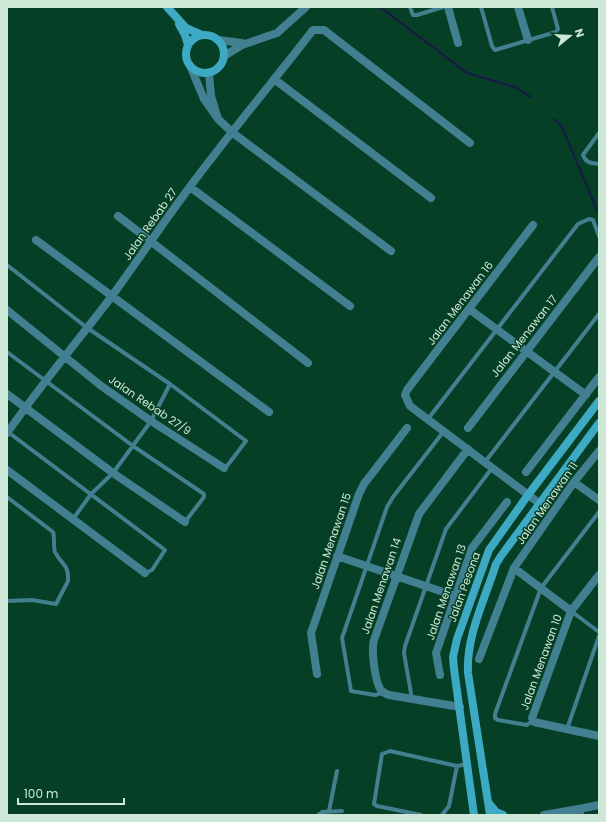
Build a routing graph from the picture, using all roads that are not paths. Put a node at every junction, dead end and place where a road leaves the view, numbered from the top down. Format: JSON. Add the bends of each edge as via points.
{"nodes":[{"id":1,"x":167,"y":7,"type":"edge"},
{"id":2,"x":306,"y":7,"type":"edge"},
{"id":3,"x":410,"y":7,"type":"edge"},
{"id":4,"x":443,"y":7,"type":"edge"},
{"id":5,"x":448,"y":7,"type":"edge"},
{"id":6,"x":481,"y":7,"type":"edge"},
{"id":7,"x":518,"y":7,"type":"edge"},
{"id":8,"x":552,"y":7,"type":"edge"},
{"id":9,"x":173,"y":15,"type":"junction"},
{"id":10,"x":202,"y":35,"type":"junction"},
{"id":11,"x":219,"y":40,"type":"junction"},
{"id":12,"x":528,"y":40,"type":"junction"},
{"id":13,"x":249,"y":42,"type":"junction"},
{"id":14,"x":458,"y":43,"type":"dead end"},
{"id":15,"x":188,"y":45,"type":"junction"},
{"id":16,"x":224,"y":56,"type":"junction"},
{"id":17,"x":191,"y":68,"type":"junction"},
{"id":18,"x":209,"y":73,"type":"junction"},
{"id":19,"x":274,"y":79,"type":"junction"},
{"id":20,"x":218,"y":119,"type":"junction"},
{"id":21,"x":232,"y":133,"type":"junction"},
{"id":22,"x":599,"y":133,"type":"edge"},
{"id":23,"x":470,"y":143,"type":"dead end"},
{"id":24,"x":599,"y":164,"type":"edge"},
{"id":25,"x":190,"y":187,"type":"junction"},
{"id":26,"x":431,"y":198,"type":"dead end"},
{"id":27,"x":118,"y":216,"type":"dead end"},
{"id":28,"x":533,"y":225,"type":"dead end"},
{"id":29,"x":599,"y":236,"type":"edge"},
{"id":30,"x":36,"y":240,"type":"dead end"},
{"id":31,"x":152,"y":242,"type":"junction"},
{"id":32,"x":391,"y":251,"type":"dead end"},
{"id":33,"x":599,"y":257,"type":"edge"},
{"id":34,"x":7,"y":264,"type":"edge"},
{"id":35,"x":111,"y":297,"type":"junction"},
{"id":36,"x":350,"y":306,"type":"dead end"},
{"id":37,"x":469,"y":309,"type":"junction"},
{"id":38,"x":7,"y":310,"type":"edge"},
{"id":39,"x":599,"y":314,"type":"edge"},
{"id":40,"x":86,"y":327,"type":"junction"},
{"id":41,"x":497,"y":330,"type":"junction"},
{"id":42,"x":526,"y":351,"type":"junction"},
{"id":43,"x":7,"y":352,"type":"edge"},
{"id":44,"x":65,"y":357,"type":"junction"},
{"id":45,"x":308,"y":363,"type":"dead end"},
{"id":46,"x":555,"y":372,"type":"junction"},
{"id":47,"x":599,"y":377,"type":"edge"},
{"id":48,"x":45,"y":382,"type":"junction"},
{"id":49,"x":170,"y":384,"type":"junction"},
{"id":50,"x":7,"y":394,"type":"edge"},
{"id":51,"x":586,"y":395,"type":"junction"},
{"id":52,"x":599,"y":400,"type":"edge"},
{"id":53,"x":24,"y":407,"type":"junction"},
{"id":54,"x":269,"y":412,"type":"dead end"},
{"id":55,"x":428,"y":419,"type":"junction"},
{"id":56,"x":151,"y":421,"type":"junction"},
{"id":57,"x":599,"y":423,"type":"edge"},
{"id":58,"x":407,"y":428,"type":"dead end"},
{"id":59,"x":468,"y":428,"type":"dead end"},
{"id":60,"x":444,"y":431,"type":"junction"},
{"id":61,"x":7,"y":432,"type":"edge"},
{"id":62,"x":132,"y":446,"type":"junction"},
{"id":63,"x":468,"y":449,"type":"junction"},
{"id":64,"x":599,"y":451,"type":"edge"},
{"id":65,"x":489,"y":465,"type":"junction"},
{"id":66,"x":224,"y":468,"type":"joint"},
{"id":67,"x":7,"y":470,"type":"edge"},
{"id":68,"x":526,"y":472,"type":"dead end"},
{"id":69,"x":113,"y":473,"type":"junction"},
{"id":70,"x":574,"y":482,"type":"junction"},
{"id":71,"x":91,"y":494,"type":"junction"},
{"id":72,"x":528,"y":494,"type":"junction"},
{"id":73,"x":7,"y":497,"type":"edge"},
{"id":74,"x":599,"y":500,"type":"edge"},
{"id":75,"x":507,"y":502,"type":"dead end"},
{"id":76,"x":539,"y":503,"type":"junction"},
{"id":77,"x":599,"y":512,"type":"edge"},
{"id":78,"x":73,"y":519,"type":"junction"},
{"id":79,"x":185,"y":522,"type":"joint"},
{"id":80,"x":337,"y":556,"type":"junction"},
{"id":81,"x":367,"y":566,"type":"junction"},
{"id":82,"x":514,"y":568,"type":"junction"},
{"id":83,"x":145,"y":574,"type":"joint"},
{"id":84,"x":599,"y":575,"type":"edge"},
{"id":85,"x":396,"y":577,"type":"junction"},
{"id":86,"x":426,"y":587,"type":"junction"},
{"id":87,"x":541,"y":588,"type":"junction"},
{"id":88,"x":456,"y":596,"type":"junction"},
{"id":89,"x":7,"y":601,"type":"edge"},
{"id":90,"x":571,"y":611,"type":"junction"},
{"id":91,"x":599,"y":632,"type":"edge"},
{"id":92,"x":599,"y":636,"type":"edge"},
{"id":93,"x":479,"y":658,"type":"dead end"},
{"id":94,"x":317,"y":674,"type":"dead end"},
{"id":95,"x":440,"y":675,"type":"dead end"},
{"id":96,"x":384,"y":693,"type":"junction"},
{"id":97,"x":412,"y":699,"type":"junction"},
{"id":98,"x":460,"y":707,"type":"junction"},
{"id":99,"x":532,"y":721,"type":"junction"},
{"id":100,"x":567,"y":729,"type":"junction"},
{"id":101,"x":599,"y":736,"type":"edge"},
{"id":102,"x":467,"y":764,"type":"junction"},
{"id":103,"x":457,"y":766,"type":"junction"},
{"id":104,"x":337,"y":771,"type":"dead end"},
{"id":105,"x":488,"y":801,"type":"junction"},
{"id":106,"x":473,"y":805,"type":"junction"},
{"id":107,"x":599,"y":805,"type":"edge"},
{"id":108,"x":329,"y":811,"type":"junction"},
{"id":109,"x":342,"y":811,"type":"dead end"},
{"id":110,"x":579,"y":812,"type":"edge"},
{"id":111,"x":318,"y":815,"type":"edge"},
{"id":112,"x":421,"y":815,"type":"edge"},
{"id":113,"x":442,"y":815,"type":"edge"},
{"id":114,"x":469,"y":815,"type":"edge"},
{"id":115,"x":474,"y":815,"type":"edge"},
{"id":116,"x":490,"y":815,"type":"edge"},
{"id":117,"x":503,"y":815,"type":"edge"},
{"id":118,"x":544,"y":815,"type":"edge"}],
"edges":[{"from":1,"to":9,"type":"street"},
{"from":2,"to":13,"type":"street","via":[[277,33]]},
{"from":3,"to":4,"type":"lane","via":[[413,14],[417,15]]},
{"from":5,"to":14,"type":"street"},
{"from":6,"to":12,"type":"lane","via":[[495,50]]},
{"from":7,"to":12,"type":"street"},
{"from":8,"to":12,"type":"lane","via":[[558,29],[556,32]]},
{"from":9,"to":10,"type":"street","via":[[186,28]]},
{"from":9,"to":15,"type":"street"},
{"from":10,"to":11,"type":"street","via":[[211,35]]},
{"from":10,"to":15,"type":"street","via":[[192,39]]},
{"from":11,"to":13,"type":"street"},
{"from":11,"to":16,"type":"street","via":[[223,46]]},
{"from":13,"to":16,"type":"street"},
{"from":15,"to":17,"type":"street","via":[[186,57]]},
{"from":16,"to":18,"type":"street","via":[[220,67]]},
{"from":17,"to":18,"type":"street"},
{"from":17,"to":20,"type":"street","via":[[204,100]]},
{"from":18,"to":20,"type":"street","via":[[211,96]]},
{"from":19,"to":21,"type":"street","name":"Jalan Rebab 27"},
{"from":19,"to":23,"type":"street","name":"Jalan Rebab 27","via":[[313,30],[324,30]]},
{"from":19,"to":26,"type":"street"},
{"from":20,"to":21,"type":"street"},
{"from":21,"to":25,"type":"street","name":"Jalan Rebab 27"},
{"from":21,"to":32,"type":"street"},
{"from":22,"to":24,"type":"lane","via":[[583,155],[589,163]]},
{"from":25,"to":31,"type":"street","name":"Jalan Rebab 27"},
{"from":25,"to":36,"type":"street"},
{"from":27,"to":31,"type":"street"},
{"from":28,"to":37,"type":"street","name":"Jalan Menawan 16"},
{"from":29,"to":41,"type":"lane","via":[[592,220],[578,224]]},
{"from":30,"to":35,"type":"street"},
{"from":31,"to":35,"type":"street","name":"Jalan Rebab 27"},
{"from":31,"to":45,"type":"street"},
{"from":33,"to":42,"type":"street","name":"Jalan Menawan 17"},
{"from":34,"to":40,"type":"lane"},
{"from":35,"to":40,"type":"street","name":"Jalan Rebab 27"},
{"from":35,"to":54,"type":"street"},
{"from":37,"to":41,"type":"street"},
{"from":37,"to":55,"type":"street","name":"Jalan Menawan 16","via":[[407,390],[410,406]]},
{"from":38,"to":44,"type":"street","name":"Jalan Rebab 27/9"},
{"from":39,"to":46,"type":"lane"},
{"from":40,"to":44,"type":"street","name":"Jalan Rebab 27"},
{"from":40,"to":49,"type":"lane"},
{"from":41,"to":42,"type":"street"},
{"from":41,"to":55,"type":"lane"},
{"from":42,"to":46,"type":"street"},
{"from":42,"to":59,"type":"street","name":"Jalan Menawan 17"},
{"from":43,"to":48,"type":"lane"},
{"from":44,"to":48,"type":"street","name":"Jalan Rebab 27"},
{"from":44,"to":56,"type":"street","name":"Jalan Rebab 27/9"},
{"from":46,"to":51,"type":"street"},
{"from":46,"to":65,"type":"lane"},
{"from":47,"to":51,"type":"street"},
{"from":48,"to":53,"type":"street","name":"Jalan Rebab 27"},
{"from":48,"to":62,"type":"lane"},
{"from":49,"to":56,"type":"lane"},
{"from":49,"to":66,"type":"lane","via":[[246,441]]},
{"from":50,"to":53,"type":"street"},
{"from":51,"to":68,"type":"street"},
{"from":52,"to":72,"type":"street","name":"Jalan Pesona"},
{"from":53,"to":61,"type":"street","name":"Jalan Rebab 27"},
{"from":53,"to":69,"type":"street"},
{"from":55,"to":60,"type":"street"},
{"from":56,"to":62,"type":"lane"},
{"from":56,"to":66,"type":"street","name":"Jalan Rebab 27/9"},
{"from":57,"to":76,"type":"street","name":"Jalan Pesona"},
{"from":58,"to":80,"type":"street","name":"Jalan Menawan 15","via":[[364,484]]},
{"from":60,"to":63,"type":"street"},
{"from":60,"to":81,"type":"lane","via":[[390,500]]},
{"from":61,"to":71,"type":"lane"},
{"from":62,"to":69,"type":"lane"},
{"from":62,"to":79,"type":"lane","via":[[204,494]]},
{"from":63,"to":65,"type":"street"},
{"from":63,"to":85,"type":"street","name":"Jalan Menawan 14","via":[[422,510]]},
{"from":64,"to":70,"type":"street","name":"Jalan Menawan 11"},
{"from":65,"to":72,"type":"street"},
{"from":65,"to":86,"type":"lane","via":[[446,529]]},
{"from":67,"to":78,"type":"street"},
{"from":69,"to":71,"type":"lane"},
{"from":69,"to":79,"type":"street"},
{"from":70,"to":74,"type":"street"},
{"from":70,"to":82,"type":"street","name":"Jalan Menawan 11"},
{"from":71,"to":78,"type":"lane"},
{"from":71,"to":83,"type":"lane","via":[[165,550],[152,570]]},
{"from":72,"to":76,"type":"street"},
{"from":72,"to":98,"type":"street","name":"Jalan Pesona","via":[[486,555],[457,639],[453,657]]},
{"from":73,"to":89,"type":"lane","via":[[51,530],[55,538],[56,552],[66,564],[69,577],[56,604],[32,600]]},
{"from":75,"to":88,"type":"street","name":"Jalan Menawan 13","via":[[474,544]]},
{"from":76,"to":105,"type":"street","name":"Jalan Pesona","via":[[496,564],[469,649],[468,673]]},
{"from":77,"to":87,"type":"lane"},
{"from":78,"to":83,"type":"street"},
{"from":80,"to":81,"type":"street"},
{"from":80,"to":94,"type":"street","name":"Jalan Menawan 15","via":[[311,633]]},
{"from":81,"to":85,"type":"street"},
{"from":81,"to":96,"type":"lane","via":[[342,642],[351,691],[375,695]]},
{"from":82,"to":87,"type":"street"},
{"from":82,"to":93,"type":"street","name":"Jalan Menawan 11"},
{"from":84,"to":90,"type":"street","name":"Jalan Menawan 10"},
{"from":85,"to":86,"type":"street"},
{"from":85,"to":96,"type":"street","name":"Jalan Menawan 14","via":[[373,644],[378,683]]},
{"from":86,"to":88,"type":"street"},
{"from":86,"to":97,"type":"lane","via":[[404,650]]},
{"from":87,"to":90,"type":"street"},
{"from":87,"to":99,"type":"lane","via":[[495,718],[528,726]]},
{"from":88,"to":95,"type":"street","name":"Jalan Menawan 13","via":[[436,653]]},
{"from":90,"to":91,"type":"lane"},
{"from":90,"to":99,"type":"street","name":"Jalan Menawan 10"},
{"from":92,"to":100,"type":"lane"},
{"from":96,"to":97,"type":"street"},
{"from":97,"to":98,"type":"street"},
{"from":98,"to":102,"type":"street","name":"Jalan Pesona"},
{"from":99,"to":100,"type":"street","name":"Jalan Menawan 10"},
{"from":100,"to":101,"type":"street","name":"Jalan Menawan 10"},
{"from":102,"to":103,"type":"lane"},
{"from":102,"to":106,"type":"street","name":"Jalan Pesona"},
{"from":103,"to":112,"type":"lane","via":[[390,751],[382,754],[374,804]]},
{"from":103,"to":113,"type":"lane","via":[[449,806]]},
{"from":104,"to":108,"type":"lane"},
{"from":105,"to":116,"type":"street","name":"Jalan Pesona"},
{"from":105,"to":117,"type":"street","via":[[496,812]]},
{"from":106,"to":114,"type":"street"},
{"from":106,"to":115,"type":"street","name":"Jalan Pesona"},
{"from":107,"to":110,"type":"street"},
{"from":108,"to":109,"type":"lane"},
{"from":108,"to":111,"type":"lane"},
{"from":110,"to":118,"type":"street"}]}
